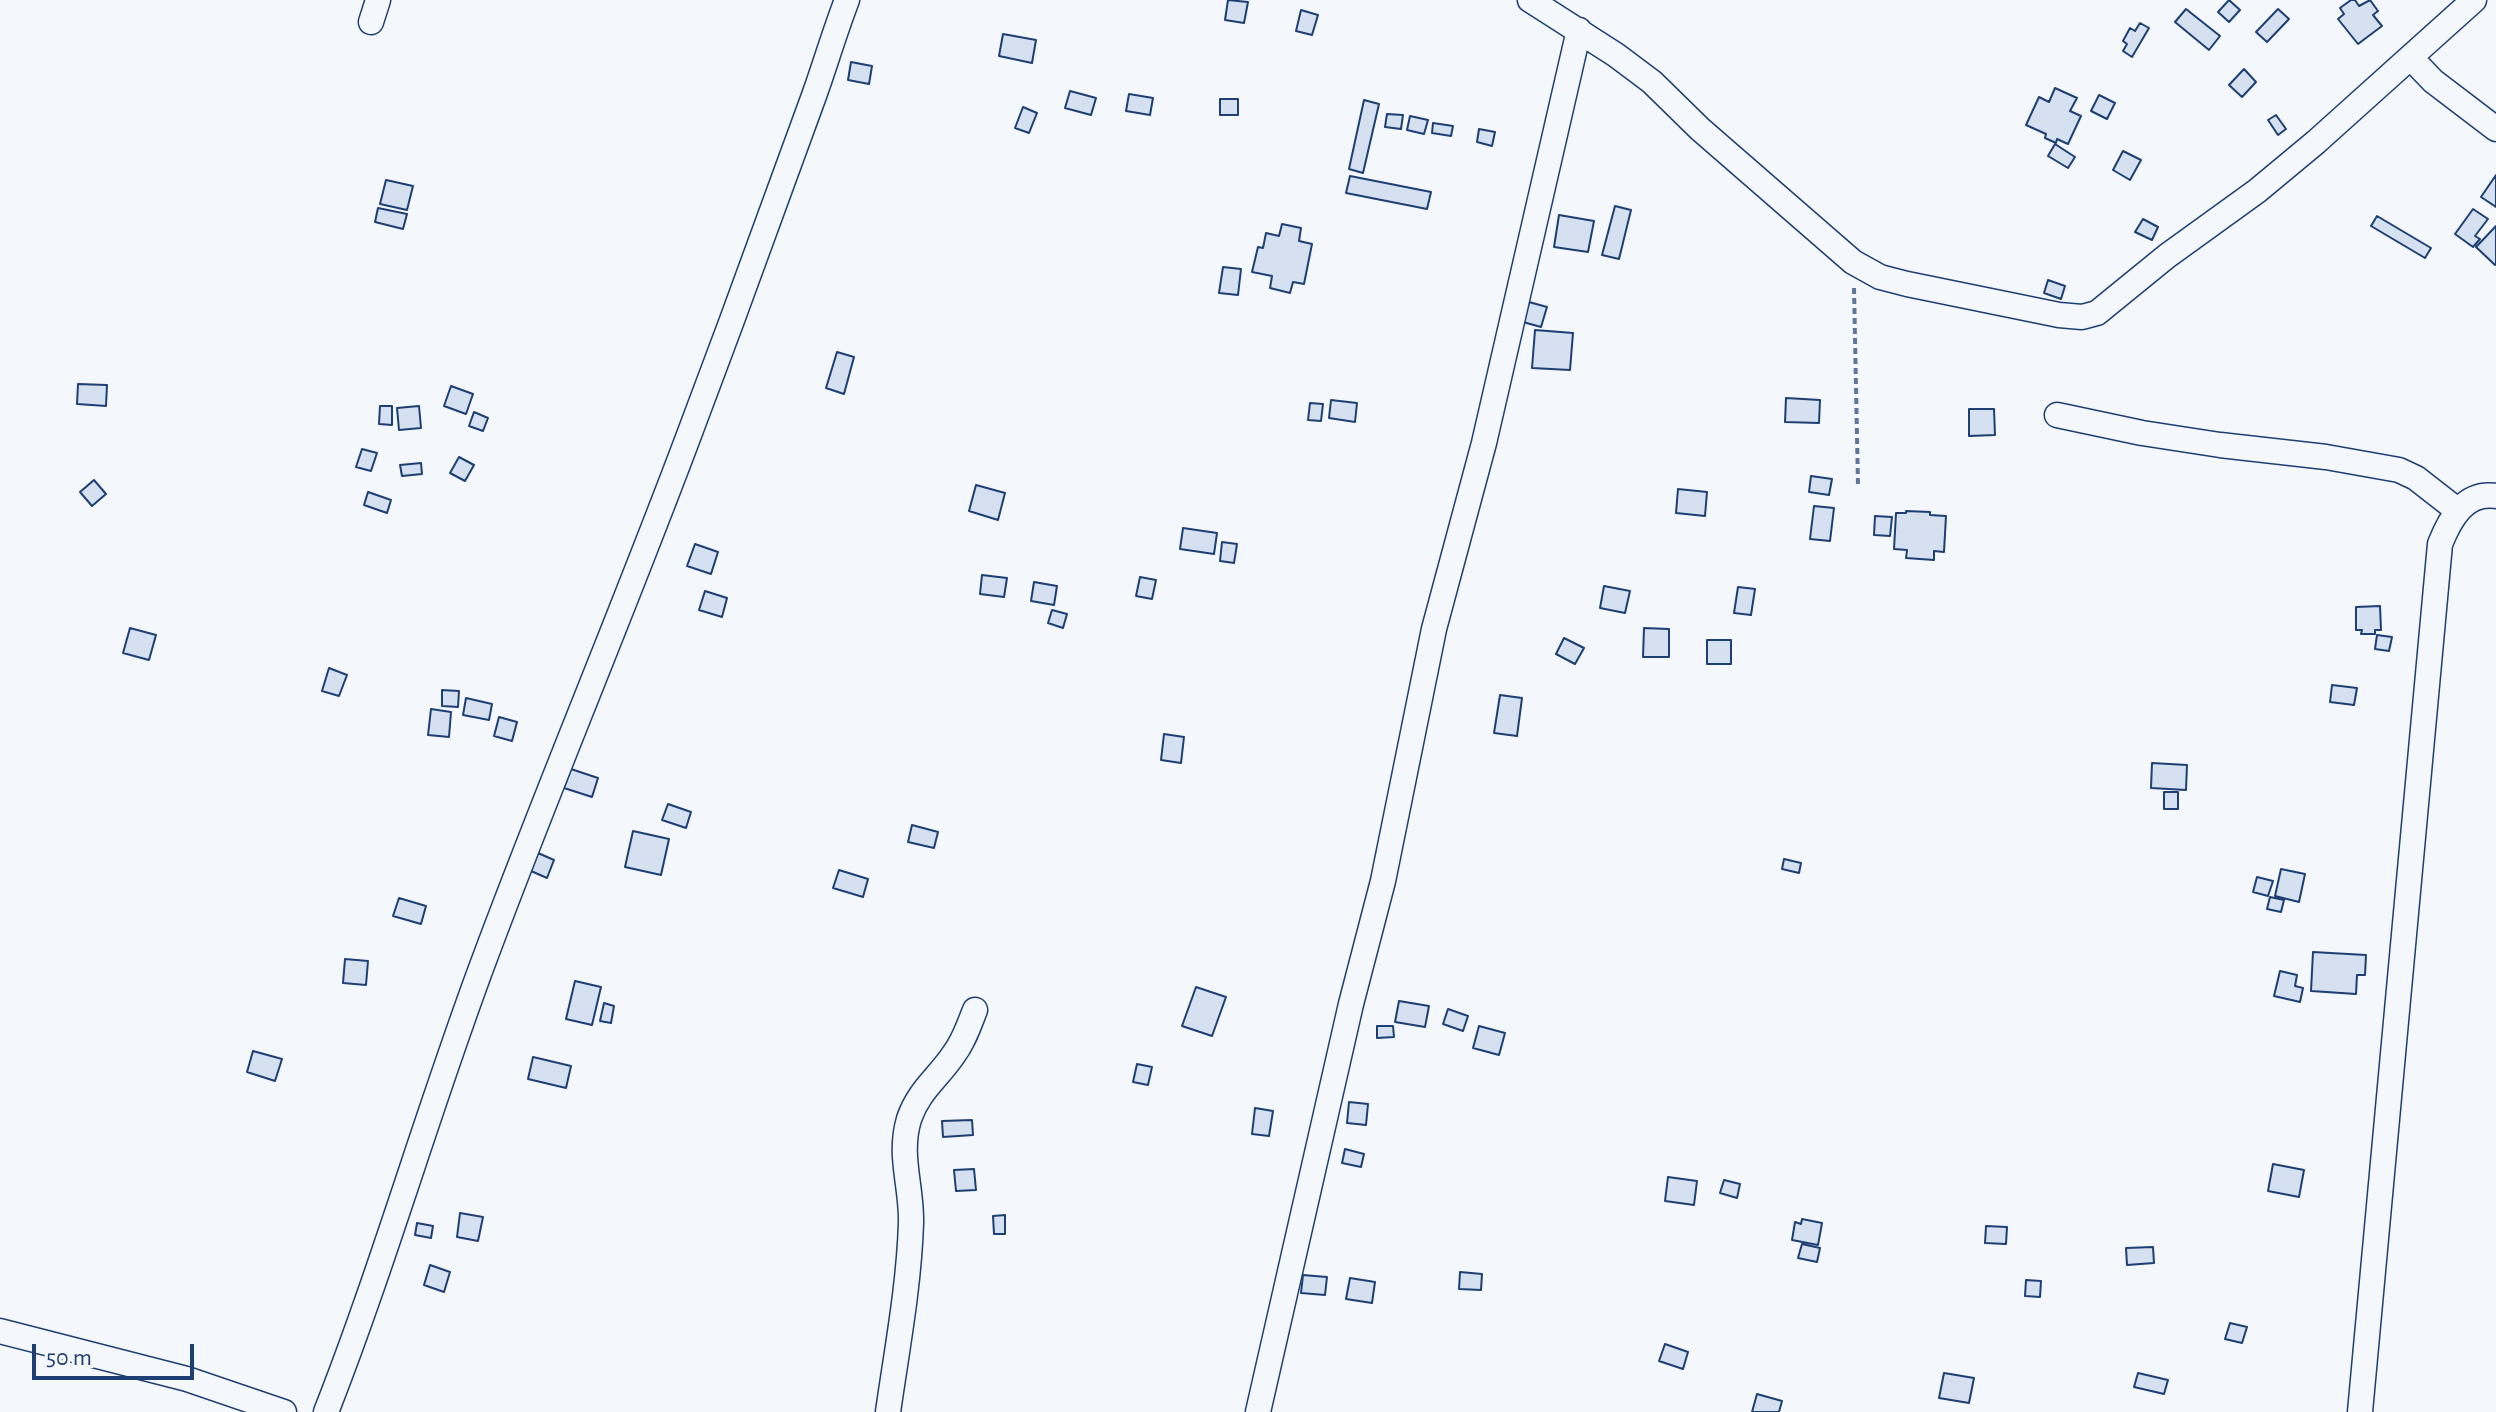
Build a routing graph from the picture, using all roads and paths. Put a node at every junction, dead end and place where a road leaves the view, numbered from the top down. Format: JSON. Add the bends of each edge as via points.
{"nodes":[{"id":1,"x":847,"y":0,"type":"edge"},
{"id":2,"x":1530,"y":0,"type":"edge"},
{"id":3,"x":2474,"y":0,"type":"edge"},
{"id":4,"x":1579,"y":30,"type":"junction"},
{"id":5,"x":2411,"y":58,"type":"junction"},
{"id":6,"x":2496,"y":129,"type":"edge"},
{"id":7,"x":1853,"y":262,"type":"junction"},
{"id":8,"x":2057,"y":415,"type":"dead end"},
{"id":9,"x":1858,"y":485,"type":"dead end"},
{"id":10,"x":2493,"y":491,"type":"edge"},
{"id":11,"x":2457,"y":510,"type":"junction"},
{"id":12,"x":975,"y":1010,"type":"dead end"},
{"id":13,"x":0,"y":1331,"type":"edge"},
{"id":14,"x":284,"y":1412,"type":"edge"},
{"id":15,"x":326,"y":1412,"type":"edge"},
{"id":16,"x":888,"y":1412,"type":"edge"},
{"id":17,"x":1258,"y":1412,"type":"edge"},
{"id":18,"x":2360,"y":1412,"type":"edge"}],
"edges":[{"from":1,"to":15,"type":"street","via":[[678,465],[486,954]]},
{"from":2,"to":4,"type":"street"},
{"from":3,"to":5,"type":"street"},
{"from":4,"to":7,"type":"street","via":[[1652,82]]},
{"from":4,"to":17,"type":"street","via":[[1484,443],[1434,629],[1383,881]]},
{"from":5,"to":6,"type":"street"},
{"from":5,"to":7,"type":"street","via":[[2257,191],[2089,316],[2059,315],[1907,284]]},
{"from":7,"to":9,"type":"path"},
{"from":8,"to":11,"type":"street","via":[[2142,433],[2399,470]]},
{"from":10,"to":11,"type":"street"},
{"from":11,"to":18,"type":"street","via":[[2440,544]]},
{"from":12,"to":16,"type":"street","via":[[956,1051],[921,1094],[907,1128],[904,1163],[911,1231]]},
{"from":13,"to":14,"type":"street","via":[[187,1379]]}]}
